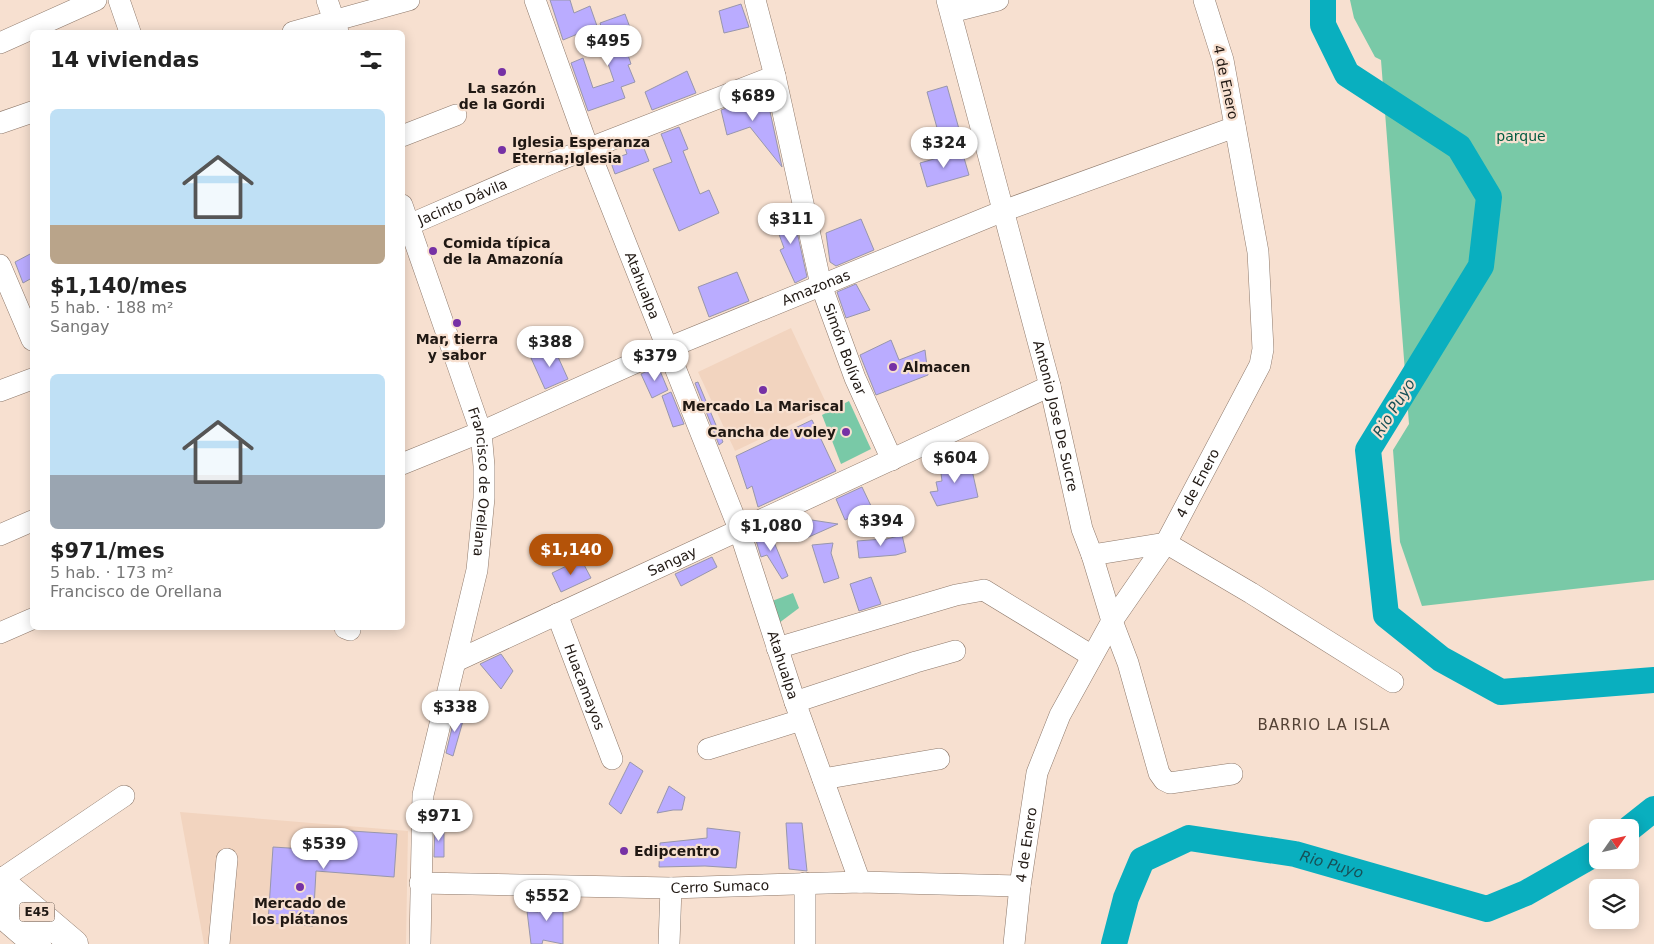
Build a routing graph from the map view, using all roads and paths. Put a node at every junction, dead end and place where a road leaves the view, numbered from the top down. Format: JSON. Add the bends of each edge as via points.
{"nodes":[{"id":1,"x":96,"y":0,"type":"edge"},
{"id":2,"x":119,"y":0,"type":"edge"},
{"id":3,"x":327,"y":0,"type":"edge"},
{"id":4,"x":409,"y":0,"type":"edge"},
{"id":5,"x":535,"y":0,"type":"edge"},
{"id":6,"x":756,"y":0,"type":"edge"},
{"id":7,"x":998,"y":0,"type":"edge"},
{"id":8,"x":1204,"y":0,"type":"edge"},
{"id":9,"x":949,"y":6,"type":"edge"},
{"id":10,"x":337,"y":27,"type":"edge"},
{"id":11,"x":129,"y":30,"type":"edge"},
{"id":12,"x":311,"y":30,"type":"edge"},
{"id":13,"x":0,"y":43,"type":"edge"},
{"id":14,"x":775,"y":76,"type":"junction"},
{"id":15,"x":30,"y":113,"type":"edge"},
{"id":16,"x":456,"y":115,"type":"dead end"},
{"id":17,"x":0,"y":123,"type":"edge"},
{"id":18,"x":1235,"y":128,"type":"junction"},
{"id":19,"x":405,"y":135,"type":"edge"},
{"id":20,"x":588,"y":148,"type":"junction"},
{"id":21,"x":1004,"y":211,"type":"junction"},
{"id":22,"x":406,"y":227,"type":"edge"},
{"id":23,"x":0,"y":265,"type":"edge"},
{"id":24,"x":821,"y":285,"type":"junction"},
{"id":25,"x":30,"y":335,"type":"edge"},
{"id":26,"x":668,"y":348,"type":"junction"},
{"id":27,"x":30,"y":380,"type":"edge"},
{"id":28,"x":1050,"y":386,"type":"junction"},
{"id":29,"x":0,"y":391,"type":"edge"},
{"id":30,"x":481,"y":432,"type":"junction"},
{"id":31,"x":892,"y":460,"type":"junction"},
{"id":32,"x":405,"y":463,"type":"edge"},
{"id":33,"x":30,"y":521,"type":"edge"},
{"id":34,"x":739,"y":529,"type":"junction"},
{"id":35,"x":0,"y":535,"type":"edge"},
{"id":36,"x":1166,"y":543,"type":"junction"},
{"id":37,"x":1092,"y":555,"type":"junction"},
{"id":38,"x":557,"y":614,"type":"junction"},
{"id":39,"x":30,"y":620,"type":"edge"},
{"id":40,"x":1112,"y":621,"type":"junction"},
{"id":41,"x":0,"y":633,"type":"edge"},
{"id":42,"x":777,"y":648,"type":"junction"},
{"id":43,"x":955,"y":651,"type":"dead end"},
{"id":44,"x":1092,"y":656,"type":"junction"},
{"id":45,"x":456,"y":661,"type":"junction"},
{"id":46,"x":1393,"y":682,"type":"dead end"},
{"id":47,"x":798,"y":711,"type":"junction"},
{"id":48,"x":708,"y":749,"type":"dead end"},
{"id":49,"x":939,"y":759,"type":"dead end"},
{"id":50,"x":612,"y":760,"type":"dead end"},
{"id":51,"x":1232,"y":774,"type":"dead end"},
{"id":52,"x":823,"y":779,"type":"junction"},
{"id":53,"x":124,"y":796,"type":"dead end"},
{"id":54,"x":227,"y":859,"type":"dead end"},
{"id":55,"x":0,"y":880,"type":"edge"},
{"id":56,"x":860,"y":882,"type":"junction"},
{"id":57,"x":420,"y":883,"type":"junction"},
{"id":58,"x":805,"y":884,"type":"junction"},
{"id":59,"x":1020,"y":886,"type":"junction"},
{"id":60,"x":671,"y":888,"type":"junction"},
{"id":61,"x":0,"y":912,"type":"edge"},
{"id":62,"x":37,"y":944,"type":"edge"},
{"id":63,"x":74,"y":944,"type":"edge"},
{"id":64,"x":219,"y":944,"type":"edge"},
{"id":65,"x":420,"y":944,"type":"edge"},
{"id":66,"x":669,"y":944,"type":"edge"},
{"id":67,"x":805,"y":944,"type":"edge"},
{"id":68,"x":1014,"y":944,"type":"edge"}],
"edges":[{"from":1,"to":13,"type":"street"},
{"from":2,"to":11,"type":"street"},
{"from":3,"to":10,"type":"street"},
{"from":4,"to":10,"type":"street"},
{"from":5,"to":20,"type":"street","name":"Atahualpa"},
{"from":6,"to":14,"type":"street","name":"Simón Bolívar"},
{"from":7,"to":9,"type":"street"},
{"from":8,"to":18,"type":"street","name":"4 de Enero","via":[[1223,60]]},
{"from":9,"to":21,"type":"street","name":"Antonio Jose De Sucre"},
{"from":10,"to":12,"type":"street"},
{"from":14,"to":20,"type":"street","name":"Jacinto Dávila"},
{"from":14,"to":24,"type":"street","name":"Simón Bolívar"},
{"from":15,"to":17,"type":"street"},
{"from":16,"to":19,"type":"street"},
{"from":18,"to":21,"type":"street","name":"Amazonas"},
{"from":18,"to":36,"type":"street","name":"4 de Enero","via":[[1258,252],[1263,349],[1260,365],[1231,436]]},
{"from":20,"to":22,"type":"street","name":"Jacinto Dávila"},
{"from":20,"to":26,"type":"street","name":"Atahualpa"},
{"from":21,"to":24,"type":"street","name":"Amazonas"},
{"from":21,"to":28,"type":"street","name":"Antonio Jose De Sucre"},
{"from":22,"to":30,"type":"street","name":"Francisco de Orellana"},
{"from":23,"to":25,"type":"street"},
{"from":24,"to":26,"type":"street","name":"Amazonas"},
{"from":24,"to":31,"type":"street","name":"Simón Bolívar","via":[[855,378]]},
{"from":26,"to":30,"type":"street","name":"Amazonas"},
{"from":26,"to":34,"type":"street","name":"Atahualpa"},
{"from":27,"to":29,"type":"street"},
{"from":28,"to":31,"type":"street","name":"Sangay"},
{"from":28,"to":37,"type":"street","name":"Antonio Jose De Sucre","via":[[1082,529]]},
{"from":30,"to":32,"type":"street","name":"Amazonas"},
{"from":30,"to":45,"type":"street","name":"Francisco de Orellana","via":[[484,498],[477,570]]},
{"from":31,"to":34,"type":"street","name":"Sangay"},
{"from":33,"to":35,"type":"street"},
{"from":34,"to":38,"type":"street","name":"Sangay"},
{"from":34,"to":42,"type":"street","name":"Atahualpa"},
{"from":36,"to":37,"type":"street"},
{"from":36,"to":40,"type":"street","name":"4 de Enero"},
{"from":36,"to":46,"type":"street"},
{"from":37,"to":40,"type":"street","name":"Antonio Jose De Sucre"},
{"from":38,"to":45,"type":"street","name":"Sangay"},
{"from":38,"to":50,"type":"street","name":"Huacamayos"},
{"from":39,"to":41,"type":"street"},
{"from":40,"to":44,"type":"street","name":"4 de Enero"},
{"from":40,"to":51,"type":"street","name":"Antonio Jose De Sucre","via":[[1128,664],[1159,773],[1164,780],[1170,783]]},
{"from":42,"to":44,"type":"street","via":[[906,609],[984,590]]},
{"from":42,"to":47,"type":"street","name":"Atahualpa"},
{"from":43,"to":47,"type":"street","via":[[916,662]]},
{"from":44,"to":59,"type":"street","name":"4 de Enero","via":[[1060,715],[1037,773]]},
{"from":45,"to":57,"type":"street","name":"Francisco de Orellana","via":[[423,796]]},
{"from":47,"to":48,"type":"street"},
{"from":47,"to":52,"type":"street","name":"Atahualpa"},
{"from":49,"to":52,"type":"street"},
{"from":52,"to":56,"type":"street","name":"Atahualpa"},
{"from":53,"to":55,"type":"street"},
{"from":54,"to":64,"type":"street"},
{"from":55,"to":63,"type":"highway","number":"E45"},
{"from":56,"to":58,"type":"street","name":"Cerro Sumaco"},
{"from":56,"to":59,"type":"street","name":"Cerro Sumaco"},
{"from":57,"to":60,"type":"street","name":"Cerro Sumaco"},
{"from":57,"to":65,"type":"street","name":"Francisco de Orellana"},
{"from":58,"to":60,"type":"street","name":"Cerro Sumaco"},
{"from":58,"to":67,"type":"street"},
{"from":59,"to":68,"type":"street","name":"4 de Enero"},
{"from":60,"to":66,"type":"street"},
{"from":61,"to":62,"type":"highway","number":"E45"}]}
